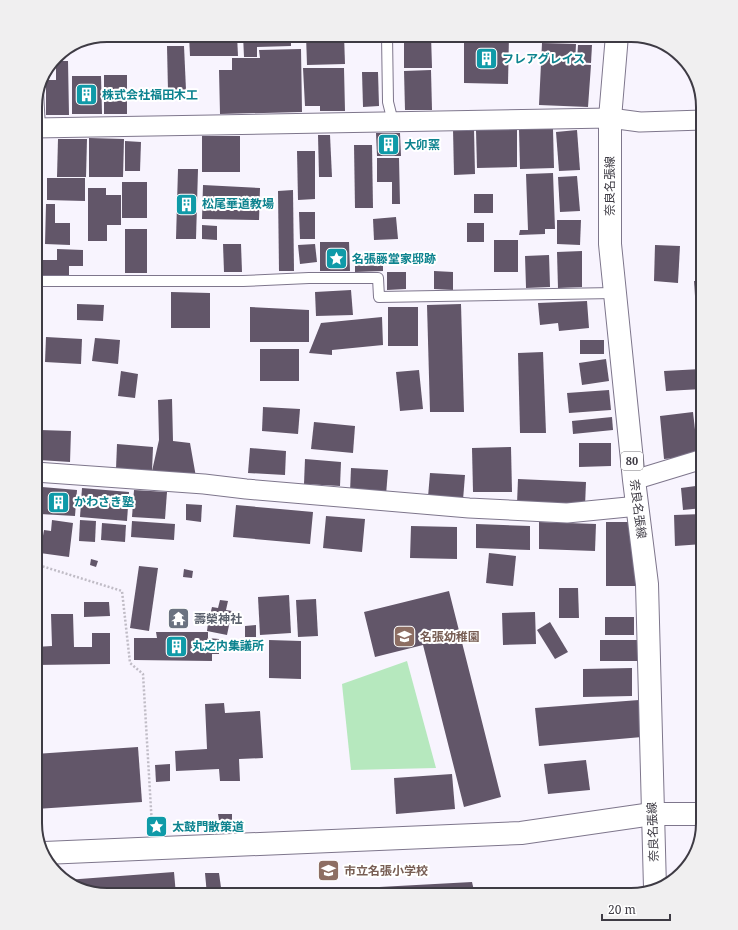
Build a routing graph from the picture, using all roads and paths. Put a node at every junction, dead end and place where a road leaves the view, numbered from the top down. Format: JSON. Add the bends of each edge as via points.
{"nodes":[{"id":1,"x":388,"y":42,"type":"edge"},
{"id":2,"x":616,"y":42,"type":"edge"},
{"id":3,"x":610,"y":118,"type":"junction"},
{"id":4,"x":696,"y":120,"type":"edge"},
{"id":5,"x":392,"y":122,"type":"junction"},
{"id":6,"x":42,"y":128,"type":"edge"},
{"id":7,"x":42,"y":281,"type":"edge"},
{"id":8,"x":615,"y":293,"type":"junction"},
{"id":9,"x":696,"y":461,"type":"edge"},
{"id":10,"x":42,"y":472,"type":"edge"},
{"id":11,"x":634,"y":480,"type":"junction"},
{"id":12,"x":638,"y":506,"type":"junction"},
{"id":13,"x":42,"y":566,"type":"edge"},
{"id":14,"x":652,"y":814,"type":"junction"},
{"id":15,"x":696,"y":814,"type":"edge"},
{"id":16,"x":154,"y":849,"type":"junction"},
{"id":17,"x":49,"y":853,"type":"edge"},
{"id":18,"x":655,"y":883,"type":"edge"}],
"edges":[{"from":1,"to":5,"type":"lane","via":[[388,102]]},
{"from":2,"to":3,"type":"main road","name":"奈良名張線","number":"80"},
{"from":3,"to":4,"type":"street","via":[[640,122]]},
{"from":3,"to":5,"type":"street"},
{"from":3,"to":8,"type":"main road","name":"奈良名張線","number":"80","via":[[610,244]]},
{"from":5,"to":6,"type":"street"},
{"from":7,"to":8,"type":"lane","via":[[236,282],[378,278],[379,297]]},
{"from":8,"to":11,"type":"main road","name":"奈良名張線","number":"80"},
{"from":9,"to":11,"type":"street"},
{"from":10,"to":12,"type":"street","via":[[469,508],[567,513]]},
{"from":11,"to":12,"type":"main road","name":"奈良名張線","number":"80"},
{"from":12,"to":14,"type":"main road","name":"奈良名張線","number":"80","via":[[646,584]]},
{"from":13,"to":16,"type":"path","via":[[122,590],[130,663],[144,674]]},
{"from":14,"to":15,"type":"main road"},
{"from":14,"to":16,"type":"main road","via":[[521,833]]},
{"from":14,"to":18,"type":"main road","name":"奈良名張線","number":"80"},
{"from":16,"to":17,"type":"main road"}]}
